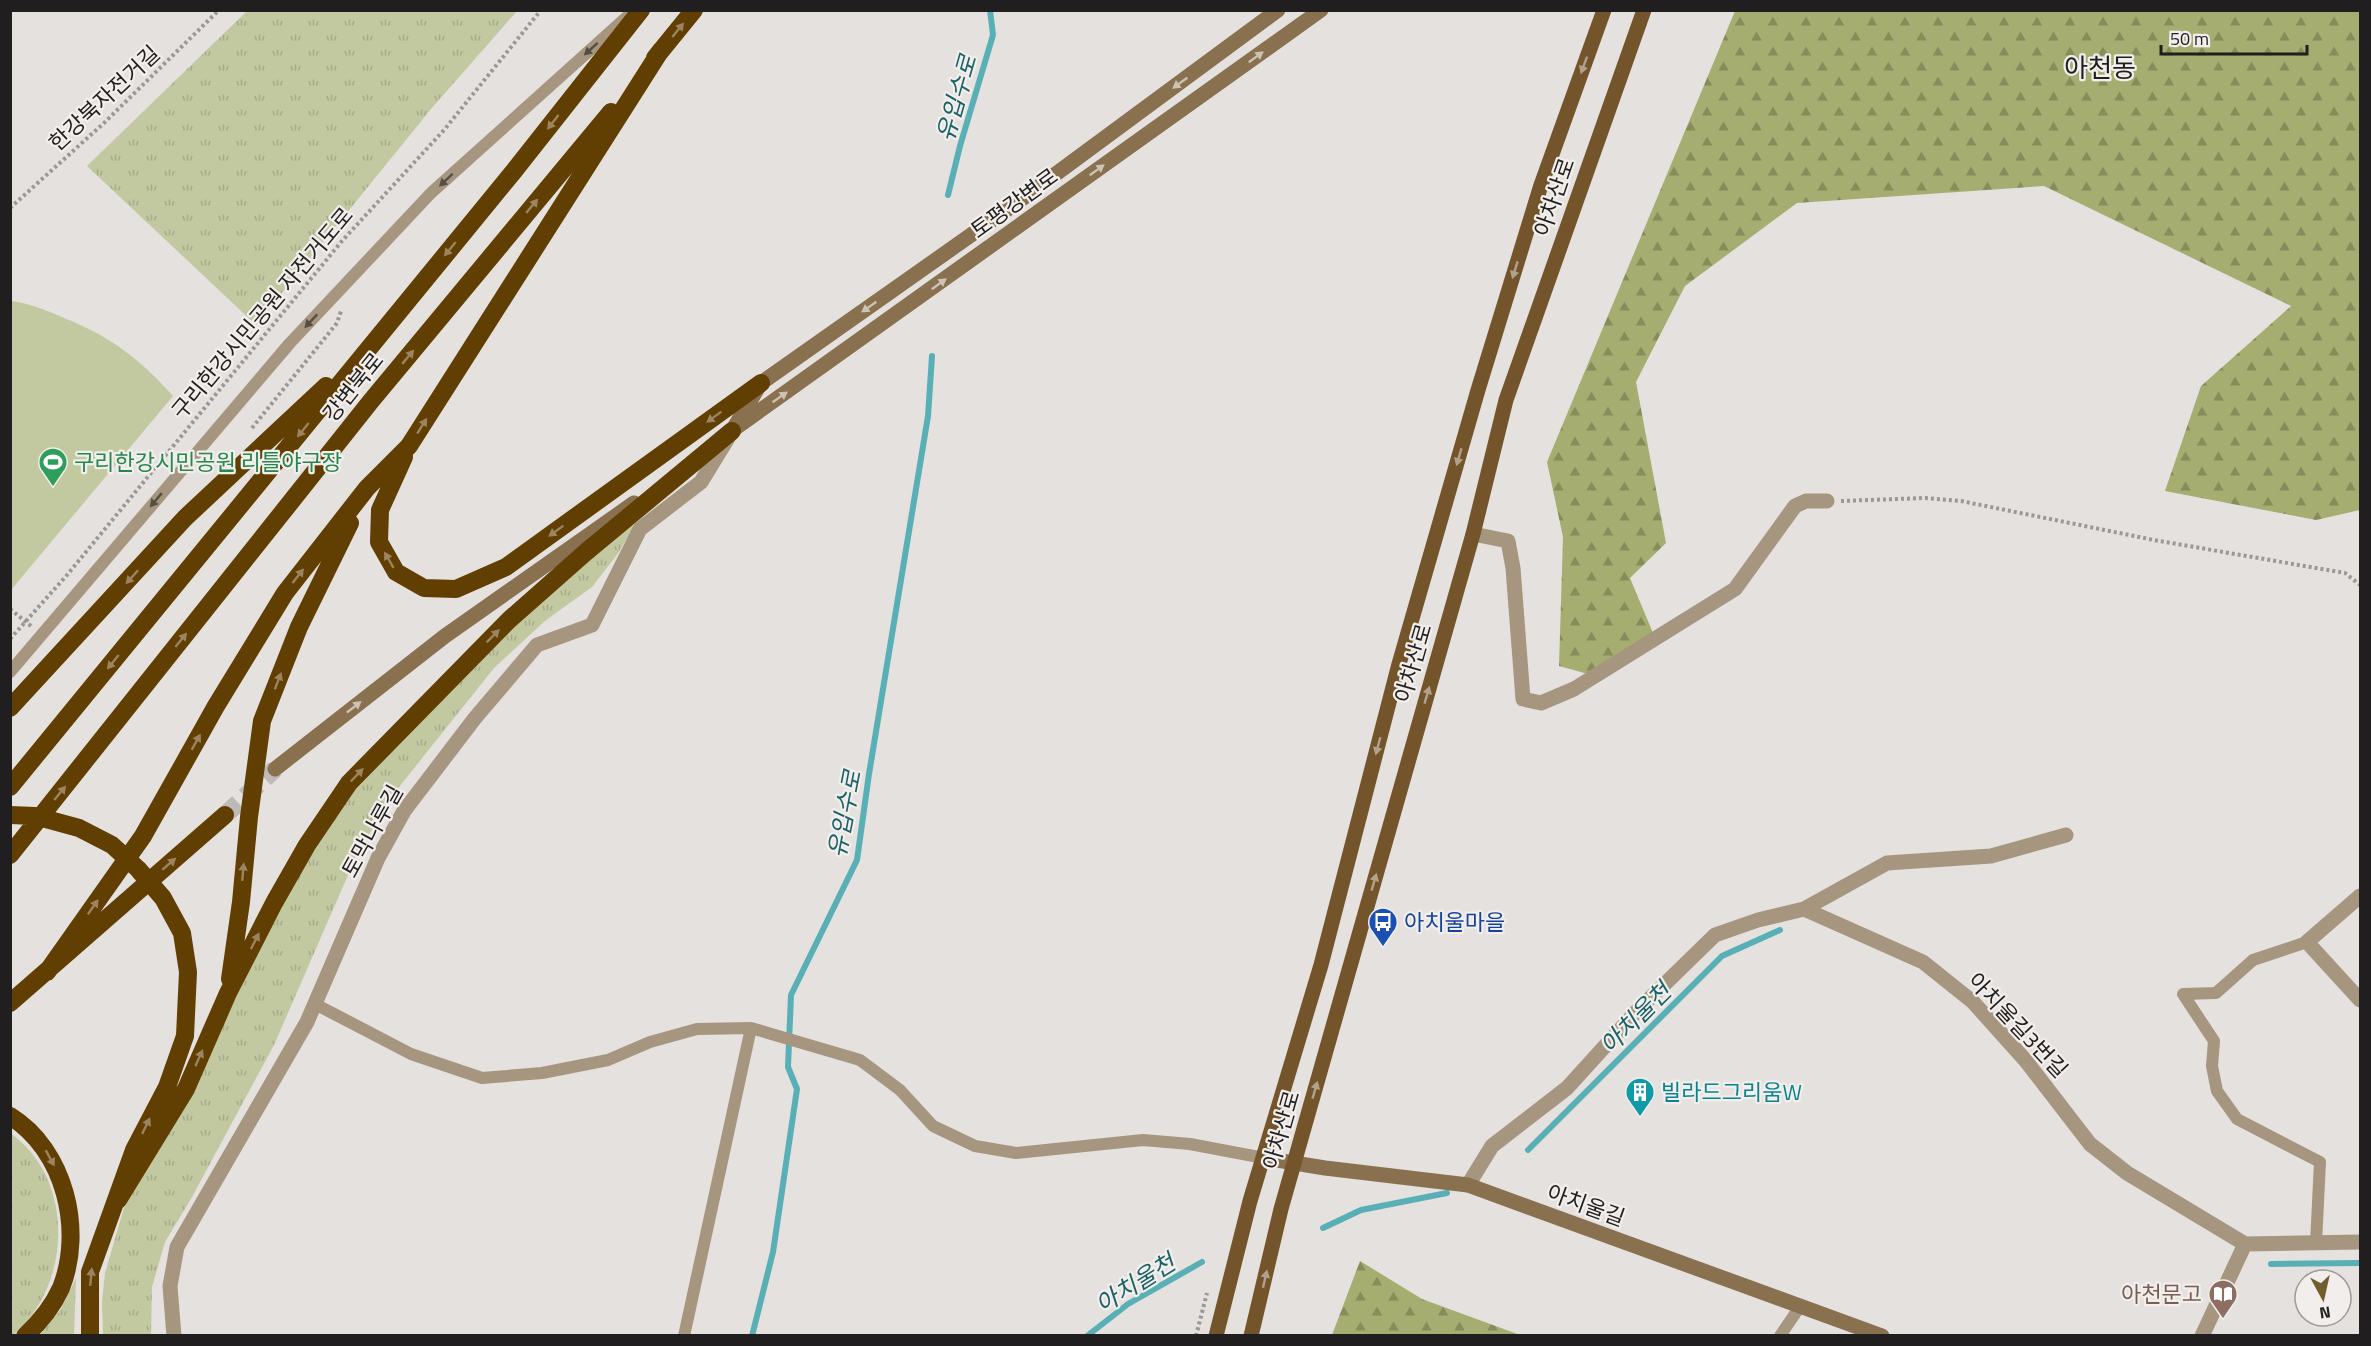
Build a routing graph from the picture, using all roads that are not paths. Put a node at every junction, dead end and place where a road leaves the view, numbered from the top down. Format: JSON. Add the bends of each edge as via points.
{"nodes":[{"id":1,"x":634,"y":10,"type":"edge"},
{"id":2,"x":641,"y":10,"type":"edge"},
{"id":3,"x":694,"y":10,"type":"edge"},
{"id":4,"x":1278,"y":10,"type":"edge"},
{"id":5,"x":1321,"y":10,"type":"edge"},
{"id":6,"x":1604,"y":10,"type":"edge"},
{"id":7,"x":1644,"y":10,"type":"edge"},
{"id":8,"x":661,"y":50,"type":"junction"},
{"id":9,"x":380,"y":336,"type":"junction"},
{"id":10,"x":761,"y":383,"type":"junction"},
{"id":11,"x":732,"y":431,"type":"junction"},
{"id":12,"x":409,"y":446,"type":"junction"},
{"id":13,"x":367,"y":488,"type":"junction"},
{"id":14,"x":1827,"y":501,"type":"road end"},
{"id":15,"x":1473,"y":534,"type":"junction"},
{"id":16,"x":10,"y":672,"type":"edge"},
{"id":17,"x":10,"y":708,"type":"edge"},
{"id":18,"x":275,"y":770,"type":"tunnel mouth"},
{"id":19,"x":10,"y":787,"type":"edge"},
{"id":20,"x":10,"y":815,"type":"edge"},
{"id":21,"x":225,"y":815,"type":"tunnel mouth"},
{"id":22,"x":2066,"y":835,"type":"dead end"},
{"id":23,"x":10,"y":855,"type":"edge"},
{"id":24,"x":2361,"y":896,"type":"edge"},
{"id":25,"x":1804,"y":909,"type":"junction"},
{"id":26,"x":2307,"y":942,"type":"junction"},
{"id":27,"x":47,"y":972,"type":"junction"},
{"id":28,"x":228,"y":993,"type":"junction"},
{"id":29,"x":2361,"y":1000,"type":"edge"},
{"id":30,"x":10,"y":1003,"type":"edge"},
{"id":31,"x":315,"y":1004,"type":"junction"},
{"id":32,"x":754,"y":1028,"type":"junction"},
{"id":33,"x":10,"y":1116,"type":"edge"},
{"id":34,"x":1263,"y":1158,"type":"junction"},
{"id":35,"x":1295,"y":1163,"type":"junction"},
{"id":36,"x":1468,"y":1185,"type":"junction"},
{"id":37,"x":118,"y":1200,"type":"junction"},
{"id":38,"x":2361,"y":1242,"type":"edge"},
{"id":39,"x":2316,"y":1243,"type":"junction"},
{"id":40,"x":2245,"y":1244,"type":"junction"},
{"id":41,"x":1801,"y":1305,"type":"junction"},
{"id":42,"x":25,"y":1335,"type":"edge"},
{"id":43,"x":90,"y":1335,"type":"edge"},
{"id":44,"x":174,"y":1335,"type":"edge"},
{"id":45,"x":684,"y":1335,"type":"edge"},
{"id":46,"x":1216,"y":1335,"type":"edge"},
{"id":47,"x":1251,"y":1335,"type":"edge"},
{"id":48,"x":1780,"y":1335,"type":"edge"},
{"id":49,"x":1882,"y":1335,"type":"edge"},
{"id":50,"x":2202,"y":1335,"type":"edge"}],
"edges":[{"from":1,"to":16,"type":"lane","one_way":true,"via":[[431,193],[290,343]]},
{"from":2,"to":9,"type":"highway","name":"강변북로","one_way":true},
{"from":8,"to":3,"type":"highway","name":"강변북로","one_way":true},
{"from":4,"to":10,"type":"street","name":"토평강변로","one_way":true,"via":[[1015,204]]},
{"from":11,"to":5,"type":"street","name":"토평강변로","one_way":true},
{"from":6,"to":34,"type":"main road","name":"아차산로","one_way":true,"via":[[1540,184],[1478,390],[1399,664],[1321,965]]},
{"from":7,"to":15,"type":"main road","name":"아차산로","via":[[1506,400]]},
{"from":12,"to":8,"type":"highway","one_way":true},
{"from":23,"to":8,"type":"highway","name":"강변북로","one_way":true,"via":[[371,402]]},
{"from":9,"to":17,"type":"highway","one_way":true,"via":[[185,518]]},
{"from":9,"to":19,"type":"highway","name":"강변북로","one_way":true},
{"from":10,"to":11,"type":"street"},
{"from":10,"to":12,"type":"highway","one_way":true,"via":[[506,567],[456,589],[424,588],[396,572],[379,542],[380,510]]},
{"from":18,"to":11,"type":"street","name":"토평강변로","one_way":true,"via":[[445,636]]},
{"from":28,"to":11,"type":"highway","one_way":true,"via":[[307,845],[349,783],[509,621]]},
{"from":11,"to":31,"type":"street","name":"토막나루길","via":[[701,482],[640,528],[592,625],[537,645],[404,811],[378,858]]},
{"from":12,"to":13,"type":"highway"},
{"from":27,"to":13,"type":"highway","one_way":true,"via":[[143,836],[285,593]]},
{"from":28,"to":13,"type":"highway","one_way":true,"via":[[262,721],[298,627]]},
{"from":14,"to":15,"type":"street","via":[[1806,501],[1795,506],[1735,590],[1574,689],[1540,703],[1523,699],[1508,541]]},
{"from":35,"to":15,"type":"main road","name":"아차산로","one_way":true},
{"from":37,"to":20,"type":"highway","one_way":true,"via":[[134,1150],[167,1087],[185,1036],[188,972],[182,933],[138,868],[112,845],[79,828],[35,816]]},
{"from":27,"to":21,"type":"highway","one_way":true},
{"from":22,"to":25,"type":"street","via":[[1991,856],[1887,863]]},
{"from":24,"to":26,"type":"street"},
{"from":25,"to":36,"type":"street","via":[[1715,935],[1636,1012],[1567,1088],[1492,1146]]},
{"from":25,"to":40,"type":"street","name":"아치울길3번길","via":[[1923,962],[1973,1002],[2026,1061],[2090,1143],[2127,1173]]},
{"from":26,"to":29,"type":"street"},
{"from":26,"to":39,"type":"lane","via":[[2253,960],[2216,993],[2183,994],[2214,1041],[2212,1065],[2217,1091],[2237,1119],[2320,1162]]},
{"from":27,"to":30,"type":"highway"},
{"from":37,"to":28,"type":"highway","one_way":true,"via":[[186,1089]]},
{"from":31,"to":32,"type":"lane","via":[[411,1054],[482,1078],[542,1073],[608,1060],[650,1042],[697,1029]]},
{"from":31,"to":44,"type":"street","name":"토막나루길","via":[[177,1247],[170,1286]]},
{"from":32,"to":34,"type":"lane","via":[[860,1060],[900,1090],[933,1126],[975,1146],[1016,1154],[1143,1140],[1190,1144]]},
{"from":32,"to":45,"type":"lane"},
{"from":33,"to":42,"type":"highway","one_way":true,"via":[[22,1123],[49,1153],[63,1185],[69,1217],[71,1250],[61,1289],[39,1323]]},
{"from":34,"to":35,"type":"street","name":"아치울길"},
{"from":34,"to":46,"type":"main road","name":"아차산로"},
{"from":35,"to":36,"type":"street","name":"아치울길"},
{"from":47,"to":35,"type":"main road","name":"아차산로","one_way":true},
{"from":36,"to":41,"type":"street","name":"아치울길"},
{"from":43,"to":37,"type":"highway","one_way":true,"via":[[90,1272]]},
{"from":38,"to":39,"type":"street"},
{"from":39,"to":40,"type":"street"},
{"from":40,"to":50,"type":"street"},
{"from":41,"to":48,"type":"lane"},
{"from":41,"to":49,"type":"street","name":"아치울길"}]}
